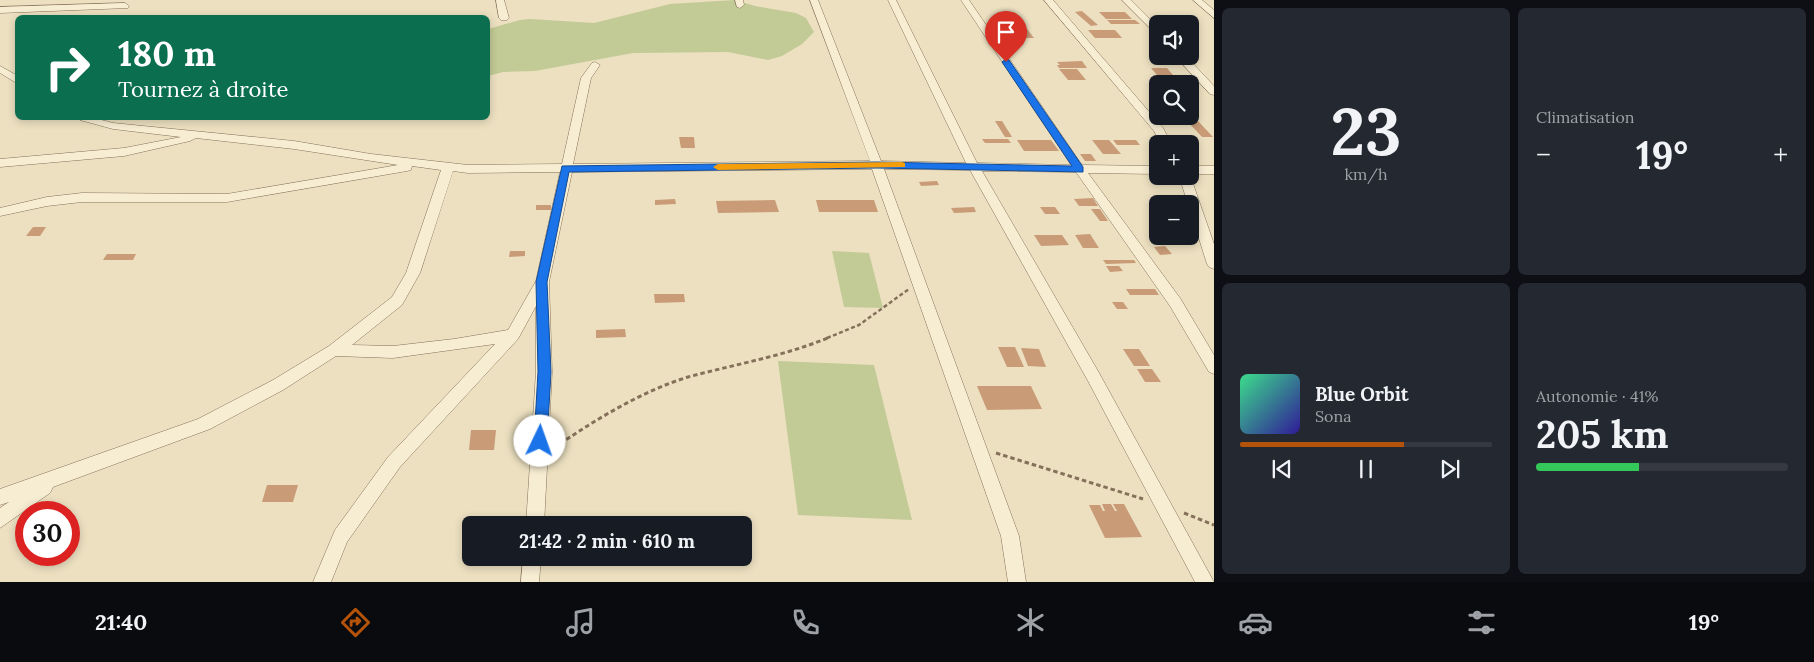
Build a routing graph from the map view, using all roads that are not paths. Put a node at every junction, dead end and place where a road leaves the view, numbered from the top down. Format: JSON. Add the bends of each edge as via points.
{"nodes":[{"id":1,"x":500,"y":0,"type":"edge"},
{"id":2,"x":814,"y":0,"type":"edge"},
{"id":3,"x":892,"y":0,"type":"edge"},
{"id":4,"x":965,"y":0,"type":"edge"},
{"id":5,"x":1048,"y":0,"type":"edge"},
{"id":6,"x":1126,"y":0,"type":"edge"},
{"id":7,"x":1197,"y":0,"type":"edge"},
{"id":8,"x":129,"y":3,"type":"edge"},
{"id":9,"x":0,"y":10,"type":"edge"},
{"id":10,"x":110,"y":15,"type":"edge"},
{"id":11,"x":1214,"y":15,"type":"edge"},
{"id":12,"x":504,"y":18,"type":"dead end"},
{"id":13,"x":1149,"y":24,"type":"edge"},
{"id":14,"x":595,"y":65,"type":"dead end"},
{"id":15,"x":1188,"y":65,"type":"edge"},
{"id":16,"x":1214,"y":92,"type":"edge"},
{"id":17,"x":91,"y":120,"type":"edge"},
{"id":18,"x":1162,"y":135,"type":"edge"},
{"id":19,"x":203,"y":136,"type":"junction"},
{"id":20,"x":0,"y":163,"type":"edge"},
{"id":21,"x":424,"y":164,"type":"junction"},
{"id":22,"x":877,"y":165,"type":"junction"},
{"id":23,"x":972,"y":166,"type":"junction"},
{"id":24,"x":448,"y":167,"type":"junction"},
{"id":25,"x":565,"y":169,"type":"junction"},
{"id":26,"x":1080,"y":170,"type":"junction"},
{"id":27,"x":1149,"y":170,"type":"edge"},
{"id":28,"x":1209,"y":170,"type":"edge"},
{"id":29,"x":1214,"y":178,"type":"edge"},
{"id":30,"x":1188,"y":185,"type":"edge"},
{"id":31,"x":0,"y":212,"type":"edge"},
{"id":32,"x":1214,"y":264,"type":"edge"},
{"id":33,"x":542,"y":282,"type":"junction"},
{"id":34,"x":513,"y":335,"type":"junction"},
{"id":35,"x":334,"y":350,"type":"junction"},
{"id":36,"x":1214,"y":368,"type":"edge"},
{"id":37,"x":58,"y":477,"type":"junction"},
{"id":38,"x":0,"y":497,"type":"edge"},
{"id":39,"x":536,"y":516,"type":"edge"},
{"id":40,"x":0,"y":518,"type":"edge"},
{"id":41,"x":531,"y":566,"type":"edge"},
{"id":42,"x":322,"y":582,"type":"edge"},
{"id":43,"x":530,"y":582,"type":"edge"},
{"id":44,"x":1017,"y":582,"type":"edge"},
{"id":45,"x":1205,"y":582,"type":"edge"}],
"edges":[{"from":1,"to":12,"type":"street"},
{"from":2,"to":22,"type":"street"},
{"from":3,"to":23,"type":"street"},
{"from":4,"to":26,"type":"street"},
{"from":5,"to":18,"type":"street"},
{"from":6,"to":13,"type":"street"},
{"from":7,"to":11,"type":"street"},
{"from":8,"to":9,"type":"street"},
{"from":8,"to":10,"type":"street"},
{"from":14,"to":25,"type":"street","via":[[586,78]]},
{"from":15,"to":16,"type":"street"},
{"from":17,"to":19,"type":"street","via":[[113,126]]},
{"from":19,"to":20,"type":"street","via":[[124,152]]},
{"from":19,"to":21,"type":"street","via":[[294,145]]},
{"from":21,"to":24,"type":"street"},
{"from":21,"to":31,"type":"street","via":[[227,198],[94,196],[44,201]]},
{"from":22,"to":23,"type":"street"},
{"from":22,"to":25,"type":"street"},
{"from":22,"to":44,"type":"street","via":[[1010,536]]},
{"from":23,"to":26,"type":"street"},
{"from":23,"to":45,"type":"street","via":[[1093,376]]},
{"from":24,"to":25,"type":"street"},
{"from":24,"to":35,"type":"street","via":[[413,273],[398,301]]},
{"from":25,"to":33,"type":"street"},
{"from":26,"to":27,"type":"street"},
{"from":26,"to":36,"type":"street","via":[[1175,302]]},
{"from":28,"to":29,"type":"street"},
{"from":30,"to":32,"type":"street"},
{"from":33,"to":34,"type":"street"},
{"from":33,"to":39,"type":"street","via":[[544,372]]},
{"from":34,"to":35,"type":"street","via":[[393,352]]},
{"from":34,"to":42,"type":"street","via":[[394,462],[341,536]]},
{"from":35,"to":37,"type":"street","via":[[278,386],[204,424]]},
{"from":37,"to":38,"type":"street"},
{"from":37,"to":40,"type":"street"},
{"from":41,"to":43,"type":"street"}]}
